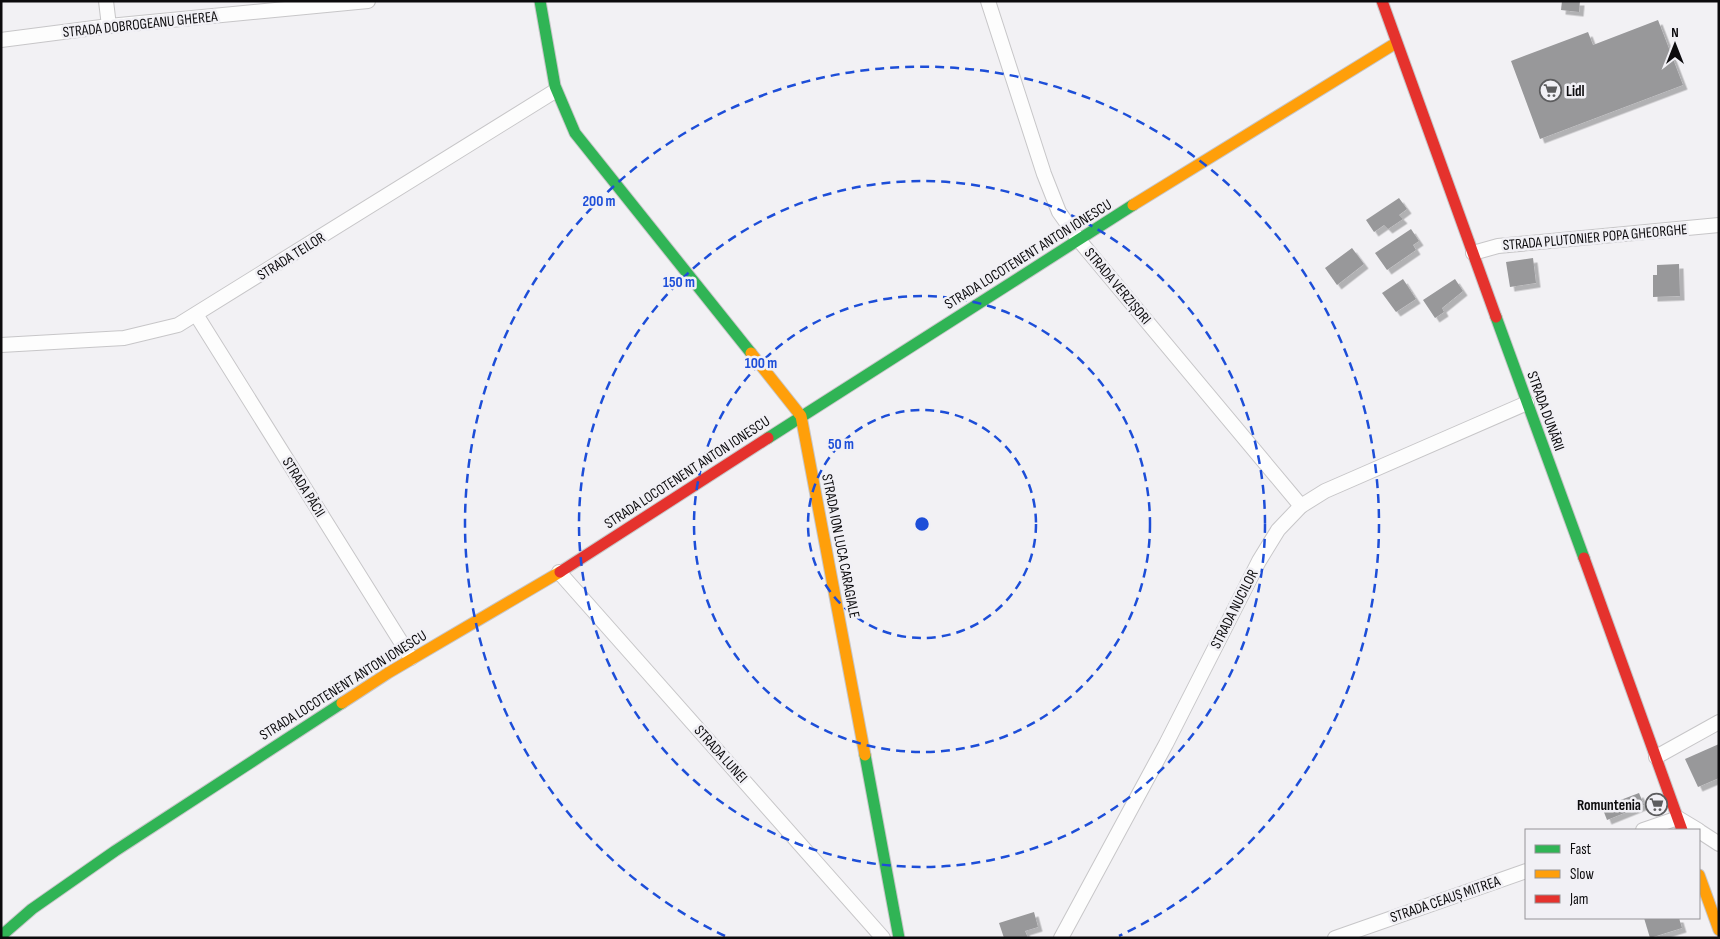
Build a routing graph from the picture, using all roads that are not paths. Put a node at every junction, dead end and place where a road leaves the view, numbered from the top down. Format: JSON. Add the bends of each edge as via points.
{"nodes":[{"id":1,"x":106,"y":1,"type":"edge"},
{"id":2,"x":368,"y":1,"type":"edge"},
{"id":3,"x":540,"y":1,"type":"edge"},
{"id":4,"x":988,"y":1,"type":"edge"},
{"id":5,"x":1382,"y":1,"type":"edge"},
{"id":6,"x":109,"y":26,"type":"junction"},
{"id":7,"x":1,"y":40,"type":"edge"},
{"id":8,"x":1396,"y":43,"type":"junction"},
{"id":9,"x":555,"y":91,"type":"junction"},
{"id":10,"x":1719,"y":225,"type":"edge"},
{"id":11,"x":1078,"y":239,"type":"junction"},
{"id":12,"x":1473,"y":253,"type":"junction"},
{"id":13,"x":197,"y":316,"type":"junction"},
{"id":14,"x":1,"y":346,"type":"edge"},
{"id":15,"x":1527,"y":403,"type":"junction"},
{"id":16,"x":801,"y":416,"type":"junction"},
{"id":17,"x":1301,"y":506,"type":"junction"},
{"id":18,"x":559,"y":572,"type":"junction"},
{"id":19,"x":411,"y":658,"type":"junction"},
{"id":20,"x":1719,"y":722,"type":"edge"},
{"id":21,"x":1656,"y":757,"type":"junction"},
{"id":22,"x":1680,"y":824,"type":"edge"},
{"id":23,"x":1649,"y":829,"type":"edge"},
{"id":24,"x":1693,"y":829,"type":"edge"},
{"id":25,"x":1700,"y":832,"type":"edge"},
{"id":26,"x":1719,"y":844,"type":"edge"},
{"id":27,"x":1525,"y":871,"type":"edge"},
{"id":28,"x":1700,"y":878,"type":"edge"},
{"id":29,"x":1719,"y":930,"type":"edge"},
{"id":30,"x":1,"y":936,"type":"edge"},
{"id":31,"x":883,"y":938,"type":"edge"},
{"id":32,"x":899,"y":938,"type":"edge"},
{"id":33,"x":1060,"y":938,"type":"edge"},
{"id":34,"x":1335,"y":938,"type":"edge"}],
"edges":[{"from":1,"to":6,"type":"street"},
{"from":2,"to":6,"type":"street","name":"STRADA DOBROGEANU GHEREA"},
{"from":3,"to":9,"type":"street","name":"STRADA ION LUCA CARAGIALE"},
{"from":4,"to":11,"type":"street","name":"STRADA VERZIȘORI","via":[[1044,174],[1060,212]]},
{"from":5,"to":8,"type":"street","name":"STRADA DUNĂRII"},
{"from":6,"to":7,"type":"street","name":"STRADA DOBROGEANU GHEREA"},
{"from":8,"to":11,"type":"street","name":"STRADA LOCOTENENT ANTON IONESCU"},
{"from":8,"to":12,"type":"street","name":"STRADA DUNĂRII"},
{"from":9,"to":13,"type":"street","name":"STRADA TEILOR"},
{"from":9,"to":16,"type":"street","name":"STRADA ION LUCA CARAGIALE","via":[[575,132]]},
{"from":10,"to":12,"type":"street","name":"STRADA PLUTONIER POPA GHEORGHE","via":[[1498,246]]},
{"from":11,"to":16,"type":"street","name":"STRADA LOCOTENENT ANTON IONESCU"},
{"from":11,"to":17,"type":"street","name":"STRADA VERZIȘORI"},
{"from":12,"to":15,"type":"street","name":"STRADA DUNĂRII"},
{"from":13,"to":14,"type":"street","name":"STRADA TEILOR","via":[[162,330],[124,338]]},
{"from":13,"to":19,"type":"street","name":"STRADA PĂCII"},
{"from":15,"to":17,"type":"street","name":"STRADA NUCILOR","via":[[1325,491]]},
{"from":15,"to":21,"type":"street","name":"STRADA DUNĂRII"},
{"from":16,"to":18,"type":"street","name":"STRADA LOCOTENENT ANTON IONESCU"},
{"from":16,"to":32,"type":"street","name":"STRADA ION LUCA CARAGIALE"},
{"from":17,"to":33,"type":"street","name":"STRADA NUCILOR","via":[[1278,530],[1259,561],[1166,744]]},
{"from":18,"to":19,"type":"street","name":"STRADA LOCOTENENT ANTON IONESCU"},
{"from":18,"to":31,"type":"street","name":"STRADA LUNEI"},
{"from":19,"to":30,"type":"street","name":"STRADA LOCOTENENT ANTON IONESCU","via":[[114,851],[32,909]]},
{"from":20,"to":21,"type":"street"},
{"from":21,"to":22,"type":"street","name":"STRADA DUNĂRII"},
{"from":22,"to":23,"type":"street"},
{"from":22,"to":24,"type":"street"},
{"from":25,"to":26,"type":"street"},
{"from":27,"to":34,"type":"street","name":"STRADA CEAUȘ MITREA"},
{"from":28,"to":29,"type":"street"}]}
